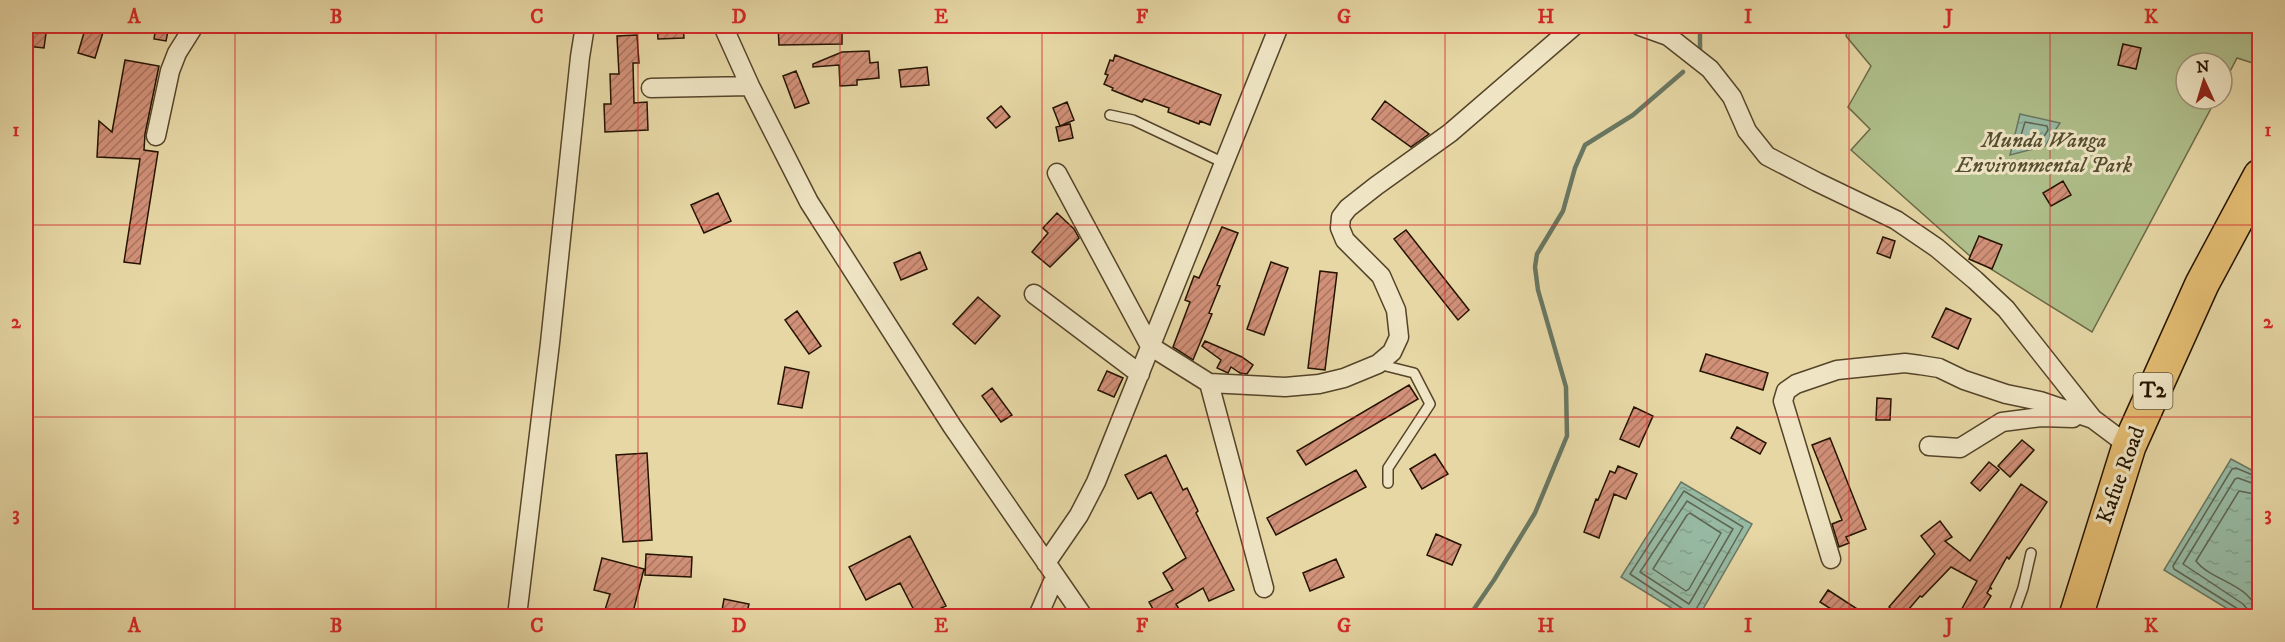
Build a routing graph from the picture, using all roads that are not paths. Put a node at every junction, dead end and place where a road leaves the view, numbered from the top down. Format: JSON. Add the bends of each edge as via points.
{"nodes":[{"id":1,"x":194,"y":26,"type":"edge"},
{"id":2,"x":585,"y":26,"type":"edge"},
{"id":3,"x":723,"y":26,"type":"edge"},
{"id":4,"x":1279,"y":26,"type":"edge"},
{"id":5,"x":1574,"y":26,"type":"edge"},
{"id":6,"x":1640,"y":26,"type":"edge"},
{"id":7,"x":750,"y":86,"type":"junction"},
{"id":8,"x":651,"y":88,"type":"dead end"},
{"id":9,"x":1110,"y":115,"type":"dead end"},
{"id":10,"x":156,"y":136,"type":"dead end"},
{"id":11,"x":1224,"y":163,"type":"junction"},
{"id":12,"x":1057,"y":173,"type":"dead end"},
{"id":13,"x":2259,"y":176,"type":"edge"},
{"id":14,"x":1034,"y":294,"type":"dead end"},
{"id":15,"x":1150,"y":346,"type":"junction"},
{"id":16,"x":1378,"y":364,"type":"junction"},
{"id":17,"x":1140,"y":374,"type":"junction"},
{"id":18,"x":1209,"y":383,"type":"junction"},
{"id":19,"x":2093,"y":419,"type":"junction"},
{"id":20,"x":1929,"y":446,"type":"dead end"},
{"id":21,"x":2129,"y":446,"type":"junction"},
{"id":22,"x":1388,"y":483,"type":"dead end"},
{"id":23,"x":2031,"y":553,"type":"dead end"},
{"id":24,"x":1831,"y":559,"type":"dead end"},
{"id":25,"x":1050,"y":570,"type":"junction"},
{"id":26,"x":1264,"y":588,"type":"dead end"},
{"id":27,"x":517,"y":616,"type":"edge"},
{"id":28,"x":1038,"y":616,"type":"edge"},
{"id":29,"x":1083,"y":616,"type":"edge"},
{"id":30,"x":2013,"y":616,"type":"edge"},
{"id":31,"x":2076,"y":616,"type":"edge"}],
"edges":[{"from":1,"to":10,"type":"street","via":[[170,71]]},
{"from":2,"to":27,"type":"street"},
{"from":3,"to":7,"type":"street"},
{"from":4,"to":11,"type":"street"},
{"from":5,"to":16,"type":"street","via":[[1450,134],[1341,217],[1340,228],[1346,240],[1381,276],[1396,310],[1399,337],[1392,352]]},
{"from":6,"to":19,"type":"street","via":[[1668,36],[1710,69],[1732,97],[1747,131],[1767,156],[1896,220],[1975,280],[2006,309]]},
{"from":7,"to":8,"type":"street"},
{"from":7,"to":25,"type":"street","via":[[809,202],[952,426]]},
{"from":9,"to":11,"type":"lane","via":[[1133,120]]},
{"from":11,"to":15,"type":"street"},
{"from":12,"to":15,"type":"street"},
{"from":13,"to":21,"type":"highway","name":"Kafue Road","number":"T2","via":[[2202,284]]},
{"from":14,"to":17,"type":"street"},
{"from":15,"to":17,"type":"street"},
{"from":15,"to":18,"type":"street"},
{"from":16,"to":18,"type":"street","via":[[1319,384],[1285,387]]},
{"from":16,"to":22,"type":"lane","via":[[1414,373],[1430,404],[1388,468]]},
{"from":17,"to":25,"type":"street","via":[[1092,490]]},
{"from":18,"to":26,"type":"street"},
{"from":19,"to":20,"type":"street","via":[[2041,417],[2002,422],[1960,448]]},
{"from":19,"to":21,"type":"street"},
{"from":19,"to":24,"type":"street","via":[[1964,380],[1939,368],[1905,363],[1837,370],[1796,384],[1786,391],[1783,401]]},
{"from":21,"to":31,"type":"highway","name":"Kafue Road","number":"T2"},
{"from":23,"to":30,"type":"lane"},
{"from":25,"to":28,"type":"street"},
{"from":25,"to":29,"type":"street"}]}
